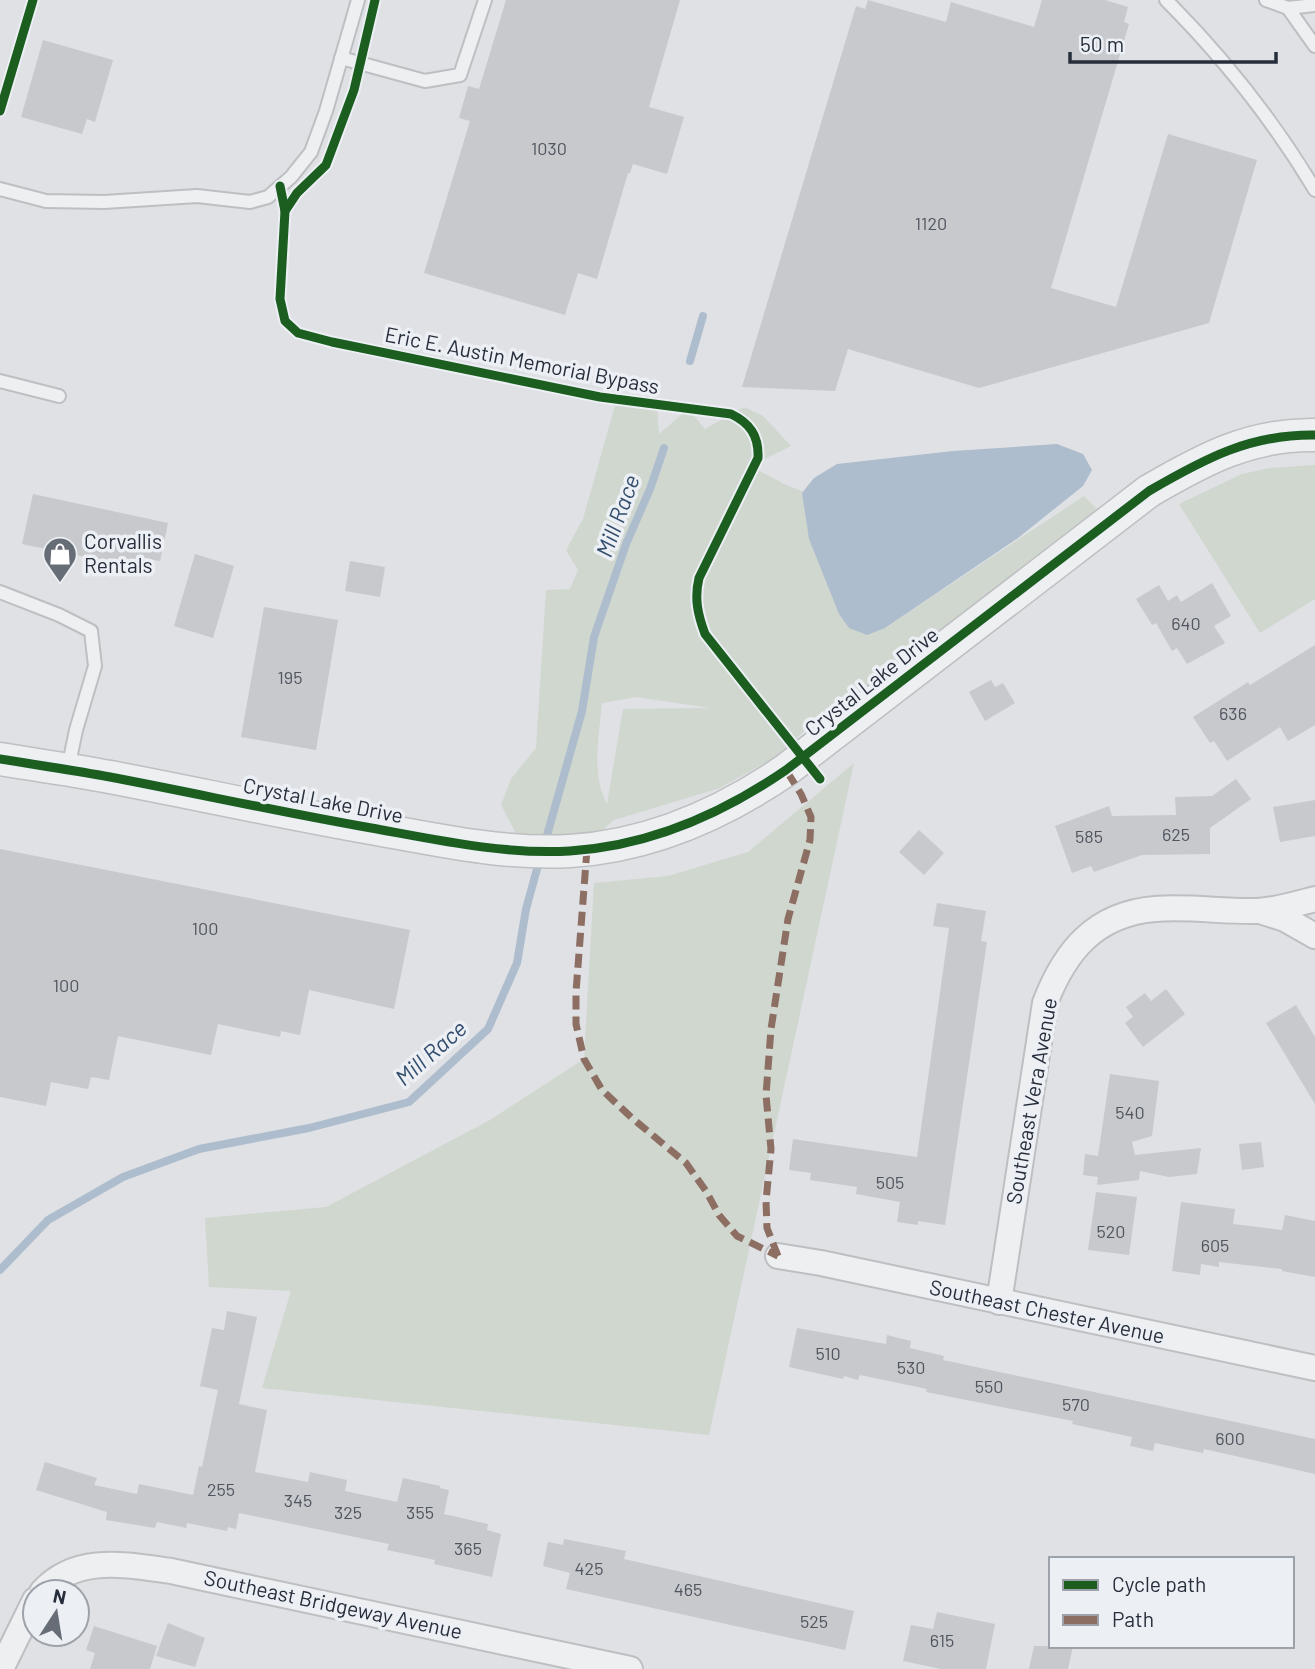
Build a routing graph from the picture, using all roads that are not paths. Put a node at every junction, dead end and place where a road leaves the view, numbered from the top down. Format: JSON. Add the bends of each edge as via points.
{"nodes":[{"id":1,"x":358,"y":0,"type":"edge"},
{"id":2,"x":485,"y":0,"type":"edge"},
{"id":3,"x":1166,"y":0,"type":"edge"},
{"id":4,"x":1268,"y":0,"type":"edge"},
{"id":5,"x":1315,"y":5,"type":"edge"},
{"id":6,"x":1288,"y":8,"type":"junction"},
{"id":7,"x":1315,"y":47,"type":"edge"},
{"id":8,"x":341,"y":58,"type":"junction"},
{"id":9,"x":0,"y":189,"type":"edge"},
{"id":10,"x":1315,"y":190,"type":"edge"},
{"id":11,"x":0,"y":381,"type":"edge"},
{"id":12,"x":60,"y":396,"type":"dead end"},
{"id":13,"x":1315,"y":435,"type":"edge"},
{"id":14,"x":0,"y":593,"type":"edge"},
{"id":15,"x":0,"y":759,"type":"edge"},
{"id":16,"x":68,"y":770,"type":"junction"},
{"id":17,"x":1315,"y":900,"type":"edge"},
{"id":18,"x":1260,"y":911,"type":"junction"},
{"id":19,"x":1315,"y":936,"type":"edge"},
{"id":20,"x":778,"y":1256,"type":"dead end"},
{"id":21,"x":999,"y":1302,"type":"junction"},
{"id":22,"x":1315,"y":1368,"type":"edge"},
{"id":23,"x":58,"y":1578,"type":"edge"},
{"id":24,"x":21,"y":1628,"type":"edge"},
{"id":25,"x":1,"y":1669,"type":"edge"},
{"id":26,"x":630,"y":1669,"type":"edge"}],
"edges":[{"from":1,"to":8,"type":"lane"},
{"from":2,"to":8,"type":"lane","via":[[460,75],[425,81]]},
{"from":3,"to":10,"type":"lane","via":[[1208,41],[1245,88],[1288,144]]},
{"from":4,"to":6,"type":"lane"},
{"from":5,"to":6,"type":"lane"},
{"from":6,"to":7,"type":"lane"},
{"from":8,"to":9,"type":"lane","via":[[311,152],[268,197],[250,202],[197,197],[46,201]]},
{"from":11,"to":12,"type":"lane"},
{"from":13,"to":16,"type":"street","name":"Crystal Lake Drive","via":[[1246,443],[1200,461],[1149,491],[752,793],[710,815],[640,840],[569,851],[517,851]]},
{"from":14,"to":16,"type":"lane","via":[[91,631],[95,666]]},
{"from":15,"to":16,"type":"street","name":"Crystal Lake Drive"},
{"from":17,"to":18,"type":"street","name":"Southeast Vera Avenue"},
{"from":18,"to":19,"type":"street"},
{"from":18,"to":21,"type":"street","name":"Southeast Vera Avenue","via":[[1156,909],[1133,913],[1101,925],[1062,965],[1045,1003]]},
{"from":20,"to":21,"type":"street","name":"Southeast Chester Avenue"},
{"from":21,"to":22,"type":"street","name":"Southeast Chester Avenue"},
{"from":23,"to":26,"type":"street","name":"Southeast Bridgeway Avenue","via":[[90,1565],[111,1563],[171,1571]]},
{"from":24,"to":25,"type":"street"}]}
